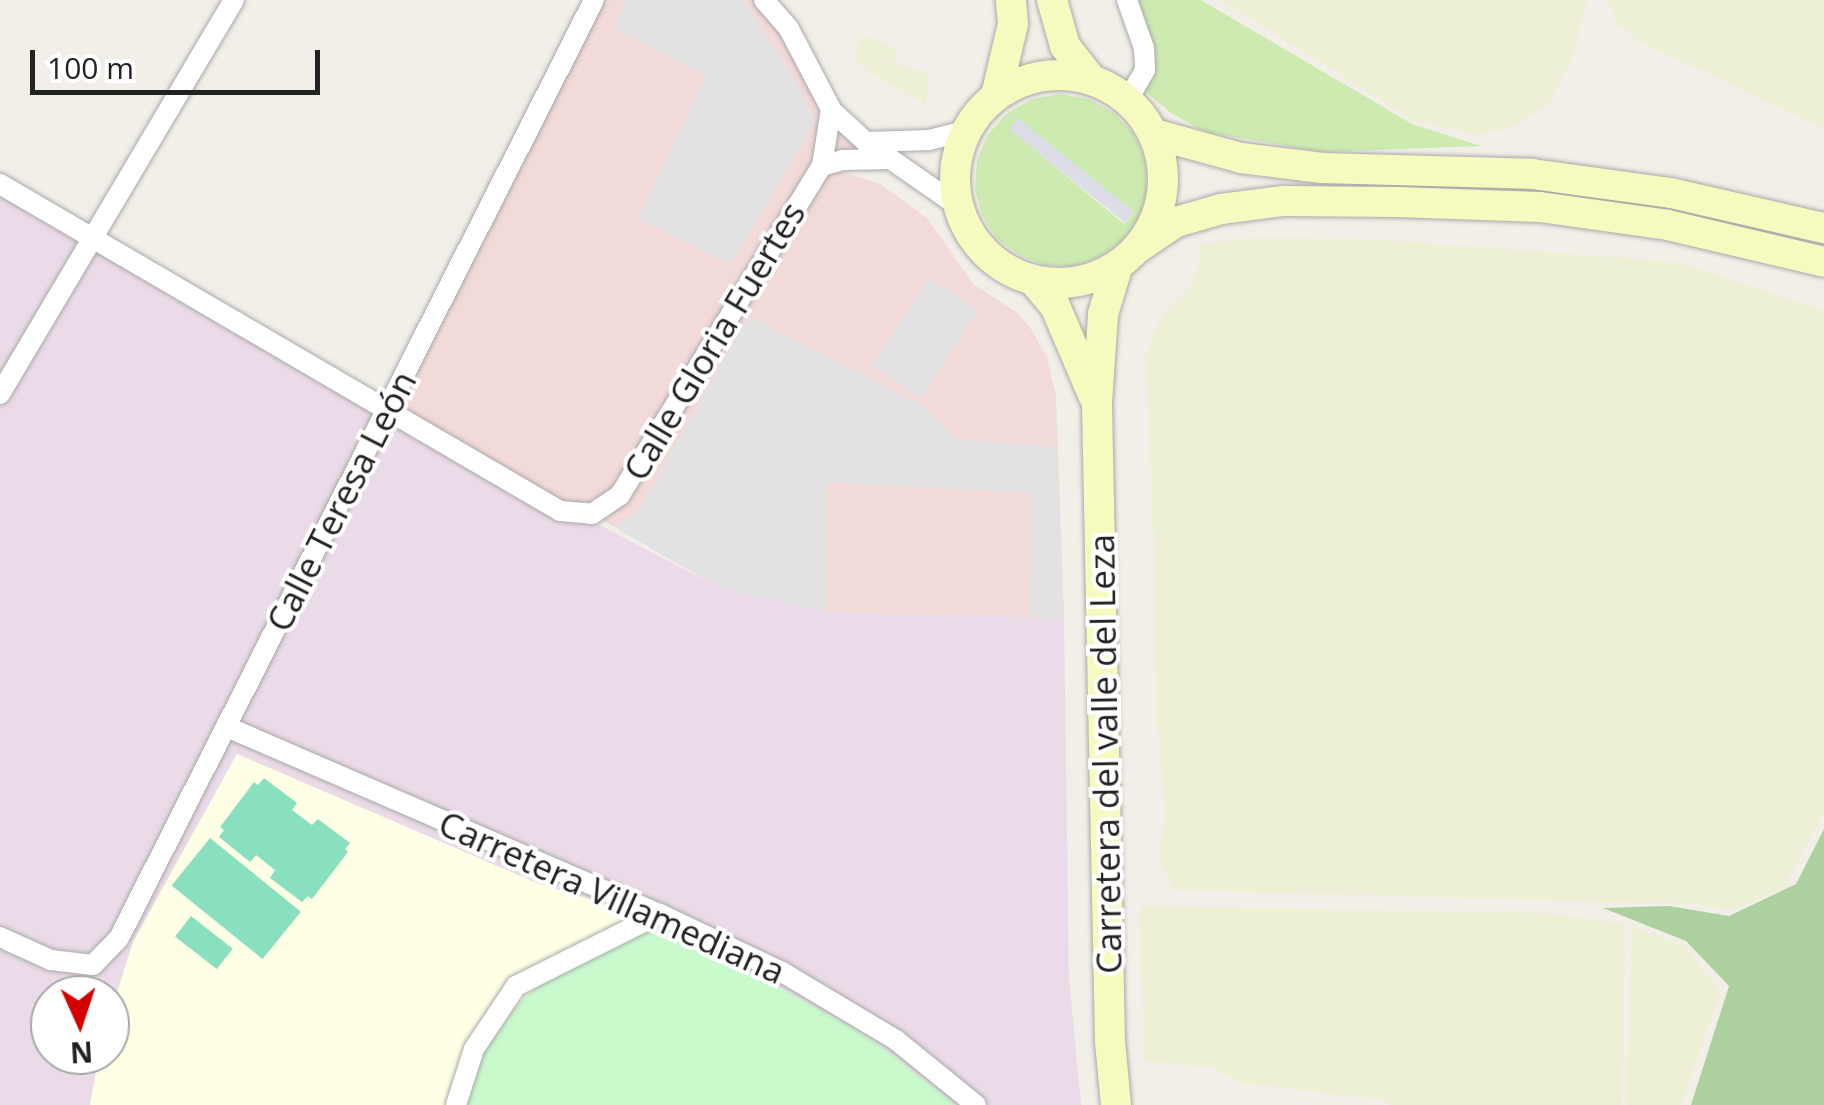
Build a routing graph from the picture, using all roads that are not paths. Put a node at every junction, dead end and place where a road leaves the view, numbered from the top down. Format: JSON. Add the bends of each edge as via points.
{"nodes":[{"id":1,"x":234,"y":0,"type":"edge"},
{"id":2,"x":594,"y":0,"type":"edge"},
{"id":3,"x":764,"y":0,"type":"edge"},
{"id":4,"x":1012,"y":0,"type":"edge"},
{"id":5,"x":1052,"y":0,"type":"edge"},
{"id":6,"x":1127,"y":0,"type":"edge"},
{"id":7,"x":1090,"y":78,"type":"junction"},
{"id":8,"x":996,"y":96,"type":"junction"},
{"id":9,"x":1128,"y":100,"type":"junction"},
{"id":10,"x":831,"y":109,"type":"junction"},
{"id":11,"x":966,"y":131,"type":"junction"},
{"id":12,"x":1154,"y":134,"type":"junction"},
{"id":13,"x":866,"y":142,"type":"junction"},
{"id":14,"x":891,"y":159,"type":"junction"},
{"id":15,"x":822,"y":166,"type":"junction"},
{"id":16,"x":0,"y":184,"type":"edge"},
{"id":17,"x":958,"y":206,"type":"junction"},
{"id":18,"x":1824,"y":228,"type":"edge"},
{"id":19,"x":94,"y":237,"type":"junction"},
{"id":20,"x":1128,"y":256,"type":"junction"},
{"id":21,"x":1824,"y":262,"type":"edge"},
{"id":22,"x":1034,"y":280,"type":"junction"},
{"id":23,"x":0,"y":394,"type":"edge"},
{"id":24,"x":1097,"y":404,"type":"junction"},
{"id":25,"x":386,"y":413,"type":"junction"},
{"id":26,"x":227,"y":727,"type":"junction"},
{"id":27,"x":660,"y":914,"type":"junction"},
{"id":28,"x":0,"y":937,"type":"edge"},
{"id":29,"x":456,"y":1105,"type":"edge"},
{"id":30,"x":976,"y":1105,"type":"edge"},
{"id":31,"x":1116,"y":1105,"type":"edge"}],
"edges":[{"from":1,"to":19,"type":"street"},
{"from":2,"to":25,"type":"street","name":"Calle Teresa León"},
{"from":3,"to":10,"type":"street","via":[[789,30]]},
{"from":4,"to":8,"type":"main road"},
{"from":5,"to":7,"type":"main road","via":[[1065,46]]},
{"from":6,"to":9,"type":"street","via":[[1145,70]]},
{"from":7,"to":8,"type":"main road","via":[[1051,74]]},
{"from":7,"to":9,"type":"main road"},
{"from":8,"to":11,"type":"main road"},
{"from":9,"to":12,"type":"main road"},
{"from":10,"to":13,"type":"street"},
{"from":10,"to":15,"type":"street"},
{"from":11,"to":13,"type":"street"},
{"from":11,"to":17,"type":"main road","via":[[955,168]]},
{"from":12,"to":18,"type":"main road","via":[[1241,158],[1306,166],[1532,174],[1654,191]]},
{"from":12,"to":20,"type":"main road","via":[[1162,192],[1152,227]]},
{"from":13,"to":14,"type":"street"},
{"from":14,"to":15,"type":"street"},
{"from":14,"to":17,"type":"street"},
{"from":15,"to":25,"type":"street","name":"Calle Gloria Fuertes","via":[[620,495],[592,514],[560,511]]},
{"from":16,"to":19,"type":"street","name":"Calle Gloria Fuertes"},
{"from":17,"to":22,"type":"main road","via":[[989,257]]},
{"from":19,"to":23,"type":"street"},
{"from":19,"to":25,"type":"street","name":"Calle Gloria Fuertes"},
{"from":20,"to":21,"type":"main road","via":[[1176,222],[1282,201],[1540,208],[1668,225]]},
{"from":20,"to":22,"type":"main road","via":[[1070,283]]},
{"from":20,"to":24,"type":"main road","name":"Carretera del valle del Leza","via":[[1103,314]]},
{"from":22,"to":24,"type":"main road","name":"Carretera del valle del Leza","via":[[1055,306]]},
{"from":24,"to":31,"type":"main road","name":"Carretera del valle del Leza"},
{"from":25,"to":26,"type":"street","name":"Calle Teresa León"},
{"from":26,"to":27,"type":"street","name":"Carretera Villamediana"},
{"from":26,"to":28,"type":"street","name":"Calle Teresa León","via":[[119,938],[93,966],[60,961]]},
{"from":27,"to":29,"type":"street","via":[[516,986],[474,1049]]},
{"from":27,"to":30,"type":"street","name":"Carretera Villamediana","via":[[782,972],[896,1040]]}]}
